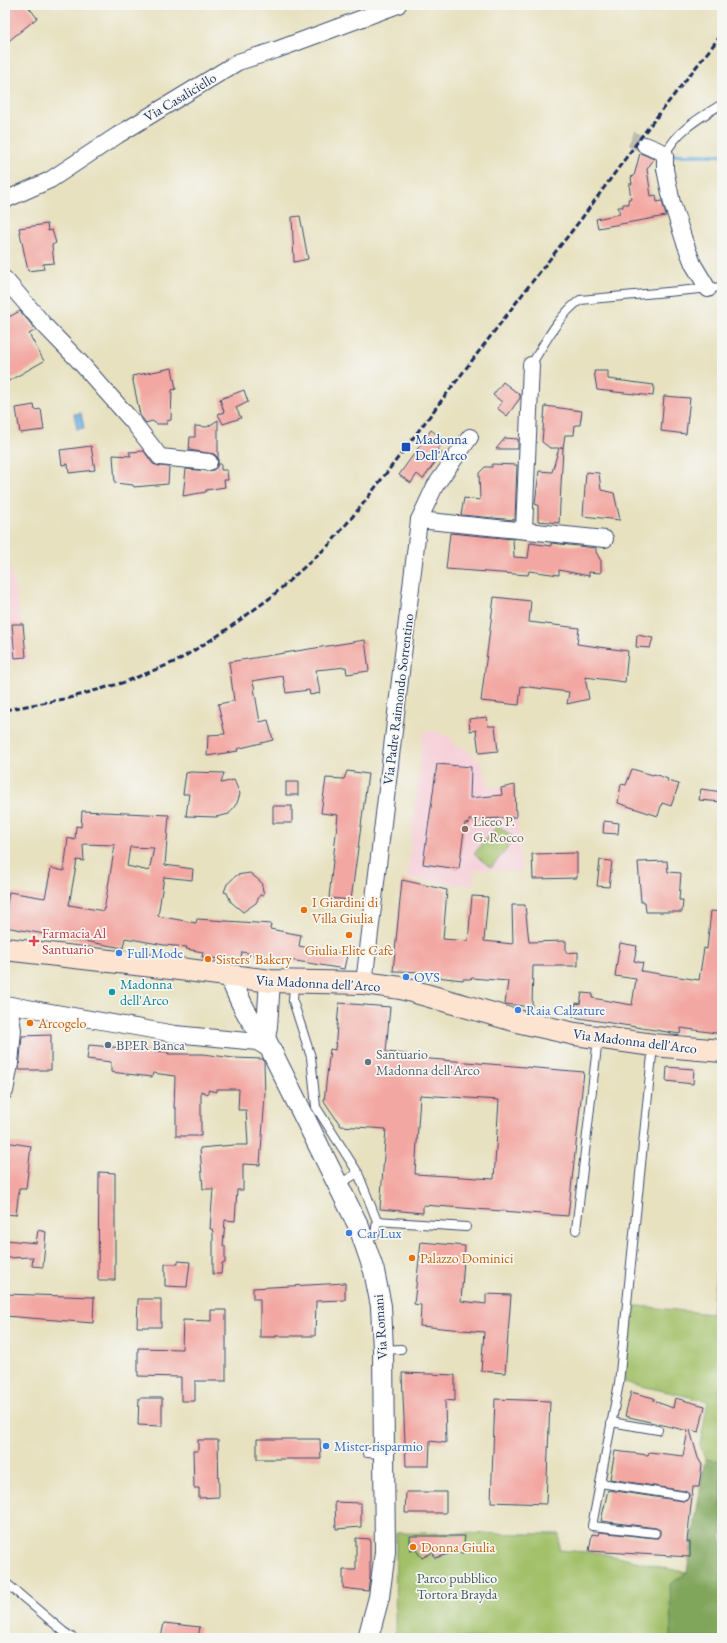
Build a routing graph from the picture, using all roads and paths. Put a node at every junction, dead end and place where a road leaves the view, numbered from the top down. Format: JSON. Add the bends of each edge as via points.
{"nodes":[{"id":1,"x":398,"y":5,"type":"edge"},
{"id":2,"x":364,"y":11,"type":"edge"},
{"id":3,"x":722,"y":104,"type":"edge"},
{"id":4,"x":645,"y":145,"type":"tunnel mouth"},
{"id":5,"x":665,"y":155,"type":"junction"},
{"id":6,"x":5,"y":200,"type":"edge"},
{"id":7,"x":5,"y":279,"type":"edge"},
{"id":8,"x":715,"y":288,"type":"edge"},
{"id":9,"x":531,"y":365,"type":"joint"},
{"id":10,"x":470,"y":437,"type":"dead end"},
{"id":11,"x":209,"y":462,"type":"dead end"},
{"id":12,"x":419,"y":520,"type":"junction"},
{"id":13,"x":524,"y":530,"type":"junction"},
{"id":14,"x":605,"y":539,"type":"dead end"},
{"id":15,"x":5,"y":950,"type":"edge"},
{"id":16,"x":230,"y":976,"type":"junction"},
{"id":17,"x":270,"y":982,"type":"junction"},
{"id":18,"x":294,"y":982,"type":"junction"},
{"id":19,"x":364,"y":983,"type":"junction"},
{"id":20,"x":7,"y":1005,"type":"edge"},
{"id":21,"x":598,"y":1037,"type":"junction"},
{"id":22,"x":267,"y":1044,"type":"junction"},
{"id":23,"x":653,"y":1045,"type":"junction"},
{"id":24,"x":722,"y":1052,"type":"edge"},
{"id":25,"x":5,"y":1091,"type":"edge"},
{"id":26,"x":358,"y":1173,"type":"junction"},
{"id":27,"x":338,"y":1185,"type":"junction"},
{"id":28,"x":377,"y":1221,"type":"junction"},
{"id":29,"x":466,"y":1226,"type":"dead end"},
{"id":30,"x":576,"y":1230,"type":"dead end"},
{"id":31,"x":364,"y":1242,"type":"junction"},
{"id":32,"x":612,"y":1422,"type":"junction"},
{"id":33,"x":658,"y":1430,"type":"dead end"},
{"id":34,"x":600,"y":1482,"type":"junction"},
{"id":35,"x":684,"y":1496,"type":"dead end"},
{"id":36,"x":655,"y":1533,"type":"dead end"},
{"id":37,"x":5,"y":1582,"type":"edge"},
{"id":38,"x":73,"y":1638,"type":"edge"},
{"id":39,"x":368,"y":1638,"type":"edge"}],
"edges":[{"from":1,"to":2,"type":"street","name":"Via Casaliciello"},
{"from":2,"to":6,"type":"street","name":"Via Casaliciello","via":[[316,36],[238,62],[118,134],[50,180]]},
{"from":3,"to":5,"type":"lane","via":[[700,117],[678,135]]},
{"from":4,"to":5,"type":"street"},
{"from":5,"to":8,"type":"street","via":[[665,169],[671,196],[693,264]]},
{"from":7,"to":11,"type":"street","via":[[46,327],[80,361],[160,457]]},
{"from":8,"to":9,"type":"lane","via":[[580,300],[571,306]]},
{"from":9,"to":13,"type":"street"},
{"from":10,"to":12,"type":"street","name":"Via Padre Raimondo Sorrentino","via":[[435,486]]},
{"from":12,"to":13,"type":"street"},
{"from":12,"to":19,"type":"street","name":"Via Padre Raimondo Sorrentino"},
{"from":13,"to":14,"type":"street"},
{"from":15,"to":16,"type":"main road","name":"Via Madonna dell'Arco"},
{"from":16,"to":17,"type":"main road","name":"Via Madonna dell'Arco"},
{"from":16,"to":22,"type":"street","name":"Via Romani","via":[[253,1026]]},
{"from":17,"to":18,"type":"main road","name":"Via Madonna dell'Arco"},
{"from":17,"to":22,"type":"street"},
{"from":18,"to":19,"type":"main road","name":"Via Madonna dell'Arco"},
{"from":18,"to":26,"type":"lane","via":[[293,1001],[311,1057],[316,1107]]},
{"from":19,"to":21,"type":"main road","name":"Via Madonna dell'Arco","via":[[402,988],[521,1022]]},
{"from":20,"to":22,"type":"street","via":[[175,1034]]},
{"from":20,"to":25,"type":"street","via":[[13,1030]]},
{"from":21,"to":23,"type":"main road","name":"Via Madonna dell'Arco"},
{"from":21,"to":30,"type":"lane"},
{"from":22,"to":27,"type":"street","name":"Via Romani"},
{"from":23,"to":24,"type":"main road","name":"Via Madonna dell'Arco"},
{"from":23,"to":32,"type":"lane","via":[[619,1383]]},
{"from":26,"to":27,"type":"lane"},
{"from":26,"to":28,"type":"lane"},
{"from":27,"to":31,"type":"street","name":"Via Romani"},
{"from":28,"to":29,"type":"lane"},
{"from":28,"to":31,"type":"lane","via":[[375,1234]]},
{"from":31,"to":39,"type":"street","name":"Via Romani","via":[[374,1271],[392,1350],[375,1453],[385,1552],[380,1596]]},
{"from":32,"to":33,"type":"lane"},
{"from":32,"to":34,"type":"lane"},
{"from":34,"to":35,"type":"lane"},
{"from":34,"to":36,"type":"lane","via":[[592,1526]]},
{"from":37,"to":38,"type":"lane"}]}
